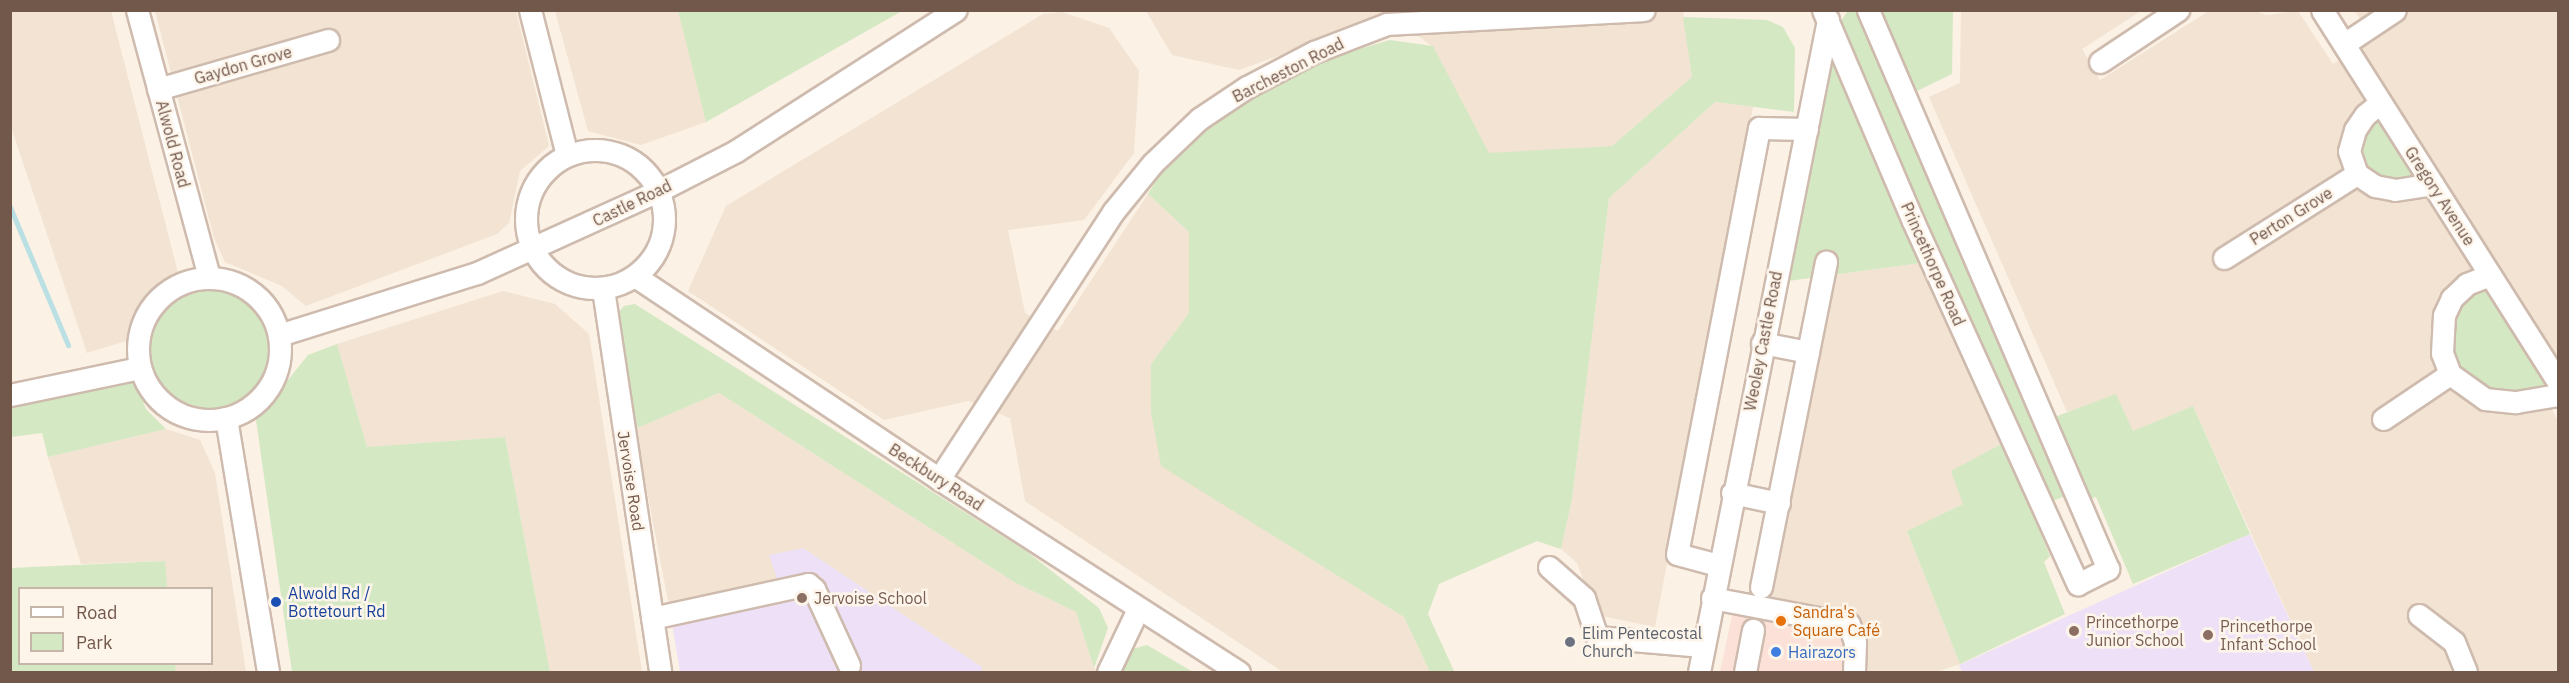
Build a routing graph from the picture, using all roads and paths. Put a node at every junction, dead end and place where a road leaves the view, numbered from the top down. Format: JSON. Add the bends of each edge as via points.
{"nodes":[{"id":1,"x":137,"y":10,"type":"edge"},
{"id":2,"x":530,"y":10,"type":"edge"},
{"id":3,"x":956,"y":10,"type":"edge"},
{"id":4,"x":1644,"y":10,"type":"edge"},
{"id":5,"x":1868,"y":10,"type":"edge"},
{"id":6,"x":2178,"y":10,"type":"edge"},
{"id":7,"x":2322,"y":10,"type":"edge"},
{"id":8,"x":2395,"y":10,"type":"edge"},
{"id":9,"x":1543,"y":13,"type":"edge"},
{"id":10,"x":1827,"y":14,"type":"edge"},
{"id":11,"x":328,"y":40,"type":"dead end"},
{"id":12,"x":2344,"y":44,"type":"junction"},
{"id":13,"x":2100,"y":62,"type":"dead end"},
{"id":14,"x":158,"y":89,"type":"junction"},
{"id":15,"x":2380,"y":103,"type":"junction"},
{"id":16,"x":1807,"y":129,"type":"junction"},
{"id":17,"x":567,"y":155,"type":"junction"},
{"id":18,"x":2357,"y":174,"type":"junction"},
{"id":19,"x":2433,"y":184,"type":"junction"},
{"id":20,"x":658,"y":191,"type":"junction"},
{"id":21,"x":534,"y":249,"type":"junction"},
{"id":22,"x":2224,"y":258,"type":"dead end"},
{"id":23,"x":1826,"y":261,"type":"dead end"},
{"id":24,"x":2490,"y":275,"type":"junction"},
{"id":25,"x":635,"y":276,"type":"junction"},
{"id":26,"x":209,"y":277,"type":"junction"},
{"id":27,"x":603,"y":289,"type":"junction"},
{"id":28,"x":279,"y":335,"type":"junction"},
{"id":29,"x":1762,"y":343,"type":"junction"},
{"id":30,"x":1808,"y":352,"type":"junction"},
{"id":31,"x":139,"y":368,"type":"junction"},
{"id":32,"x":2450,"y":374,"type":"junction"},
{"id":33,"x":2559,"y":382,"type":"edge"},
{"id":34,"x":10,"y":395,"type":"edge"},
{"id":35,"x":2559,"y":395,"type":"edge"},
{"id":36,"x":226,"y":418,"type":"junction"},
{"id":37,"x":2383,"y":419,"type":"dead end"},
{"id":38,"x":939,"y":479,"type":"junction"},
{"id":39,"x":1732,"y":493,"type":"junction"},
{"id":40,"x":1779,"y":503,"type":"junction"},
{"id":41,"x":2080,"y":503,"type":"junction"},
{"id":42,"x":2048,"y":516,"type":"junction"},
{"id":43,"x":1718,"y":565,"type":"junction"},
{"id":44,"x":1549,"y":567,"type":"dead end"},
{"id":45,"x":1761,"y":587,"type":"dead end"},
{"id":46,"x":1712,"y":598,"type":"junction"},
{"id":47,"x":1138,"y":609,"type":"junction"},
{"id":48,"x":2419,"y":615,"type":"dead end"},
{"id":49,"x":651,"y":618,"type":"junction"},
{"id":50,"x":1754,"y":630,"type":"dead end"},
{"id":51,"x":1703,"y":646,"type":"junction"},
{"id":52,"x":849,"y":665,"type":"dead end"},
{"id":53,"x":268,"y":672,"type":"edge"},
{"id":54,"x":660,"y":672,"type":"edge"},
{"id":55,"x":1108,"y":672,"type":"edge"},
{"id":56,"x":1239,"y":672,"type":"edge"},
{"id":57,"x":1699,"y":672,"type":"edge"},
{"id":58,"x":1745,"y":672,"type":"edge"},
{"id":59,"x":1854,"y":672,"type":"edge"},
{"id":60,"x":2466,"y":672,"type":"edge"}],
"edges":[{"from":1,"to":14,"type":"street","name":"Alwold Road"},
{"from":2,"to":17,"type":"street"},
{"from":3,"to":20,"type":"street","name":"Castle Road","via":[[736,151]]},
{"from":4,"to":9,"type":"street","name":"Barcheston Road"},
{"from":5,"to":41,"type":"street","name":"Princethorpe Road"},
{"from":6,"to":13,"type":"street"},
{"from":7,"to":12,"type":"street","name":"Gregory Avenue"},
{"from":8,"to":12,"type":"street"},
{"from":9,"to":38,"type":"street","name":"Barcheston Road","via":[[1387,24],[1314,52],[1247,87],[1199,119],[1153,163],[1113,212]]},
{"from":10,"to":16,"type":"street","name":"Weoley Castle Road"},
{"from":10,"to":42,"type":"street","name":"Princethorpe Road","via":[[1913,221]]},
{"from":11,"to":14,"type":"street","name":"Gaydon Grove"},
{"from":12,"to":15,"type":"street","name":"Gregory Avenue"},
{"from":14,"to":26,"type":"street","name":"Alwold Road"},
{"from":15,"to":18,"type":"street","via":[[2355,130],[2349,151]]},
{"from":15,"to":19,"type":"street","name":"Gregory Avenue"},
{"from":16,"to":29,"type":"street","name":"Weoley Castle Road"},
{"from":16,"to":43,"type":"street","via":[[1759,128],[1677,554]]},
{"from":17,"to":20,"type":"street","via":[[594,149],[620,154],[641,166]]},
{"from":17,"to":21,"type":"street","via":[[540,176],[529,196],[525,219]]},
{"from":18,"to":19,"type":"street","via":[[2375,186],[2395,190]]},
{"from":18,"to":22,"type":"street","name":"Perton Grove"},
{"from":19,"to":24,"type":"street","name":"Gregory Avenue"},
{"from":20,"to":21,"type":"street","name":"Castle Road"},
{"from":20,"to":25,"type":"street","via":[[664,228],[655,255]]},
{"from":21,"to":27,"type":"street","via":[[554,276]]},
{"from":21,"to":28,"type":"street","name":"Castle Road","via":[[477,273]]},
{"from":23,"to":30,"type":"street"},
{"from":24,"to":32,"type":"street","via":[[2467,284],[2452,298],[2444,315],[2442,353]]},
{"from":24,"to":33,"type":"street","name":"Gregory Avenue"},
{"from":25,"to":27,"type":"street"},
{"from":25,"to":38,"type":"street","name":"Beckbury Road"},
{"from":26,"to":28,"type":"street","via":[[234,282],[260,299]]},
{"from":26,"to":31,"type":"street","via":[[181,283],[159,297],[144,319],[138,345]]},
{"from":27,"to":49,"type":"street","name":"Jervoise Road"},
{"from":28,"to":36,"type":"street","via":[[274,376],[262,396]]},
{"from":29,"to":30,"type":"street"},
{"from":29,"to":39,"type":"street","name":"Weoley Castle Road"},
{"from":30,"to":40,"type":"street"},
{"from":31,"to":34,"type":"street"},
{"from":31,"to":36,"type":"street","via":[[166,405],[203,420]]},
{"from":32,"to":35,"type":"street","via":[[2485,399],[2516,402]]},
{"from":32,"to":37,"type":"street"},
{"from":36,"to":53,"type":"street"},
{"from":38,"to":47,"type":"street","name":"Beckbury Road"},
{"from":39,"to":40,"type":"street"},
{"from":39,"to":43,"type":"street","name":"Weoley Castle Road"},
{"from":40,"to":45,"type":"street"},
{"from":41,"to":42,"type":"street"},
{"from":41,"to":42,"type":"street","name":"Princethorpe Road","via":[[2108,569],[2078,584]]},
{"from":43,"to":46,"type":"street","name":"Weoley Castle Road"},
{"from":44,"to":51,"type":"street","via":[[1584,598],[1597,637]]},
{"from":46,"to":51,"type":"street","name":"Weoley Castle Road"},
{"from":46,"to":59,"type":"street","via":[[1849,624],[1855,643]]},
{"from":47,"to":55,"type":"street"},
{"from":47,"to":56,"type":"street","name":"Beckbury Road"},
{"from":48,"to":60,"type":"street","via":[[2454,642]]},
{"from":49,"to":52,"type":"street","via":[[808,584],[814,589]]},
{"from":49,"to":54,"type":"street","name":"Jervoise Road"},
{"from":50,"to":58,"type":"street"},
{"from":51,"to":57,"type":"street","name":"Weoley Castle Road"}]}
